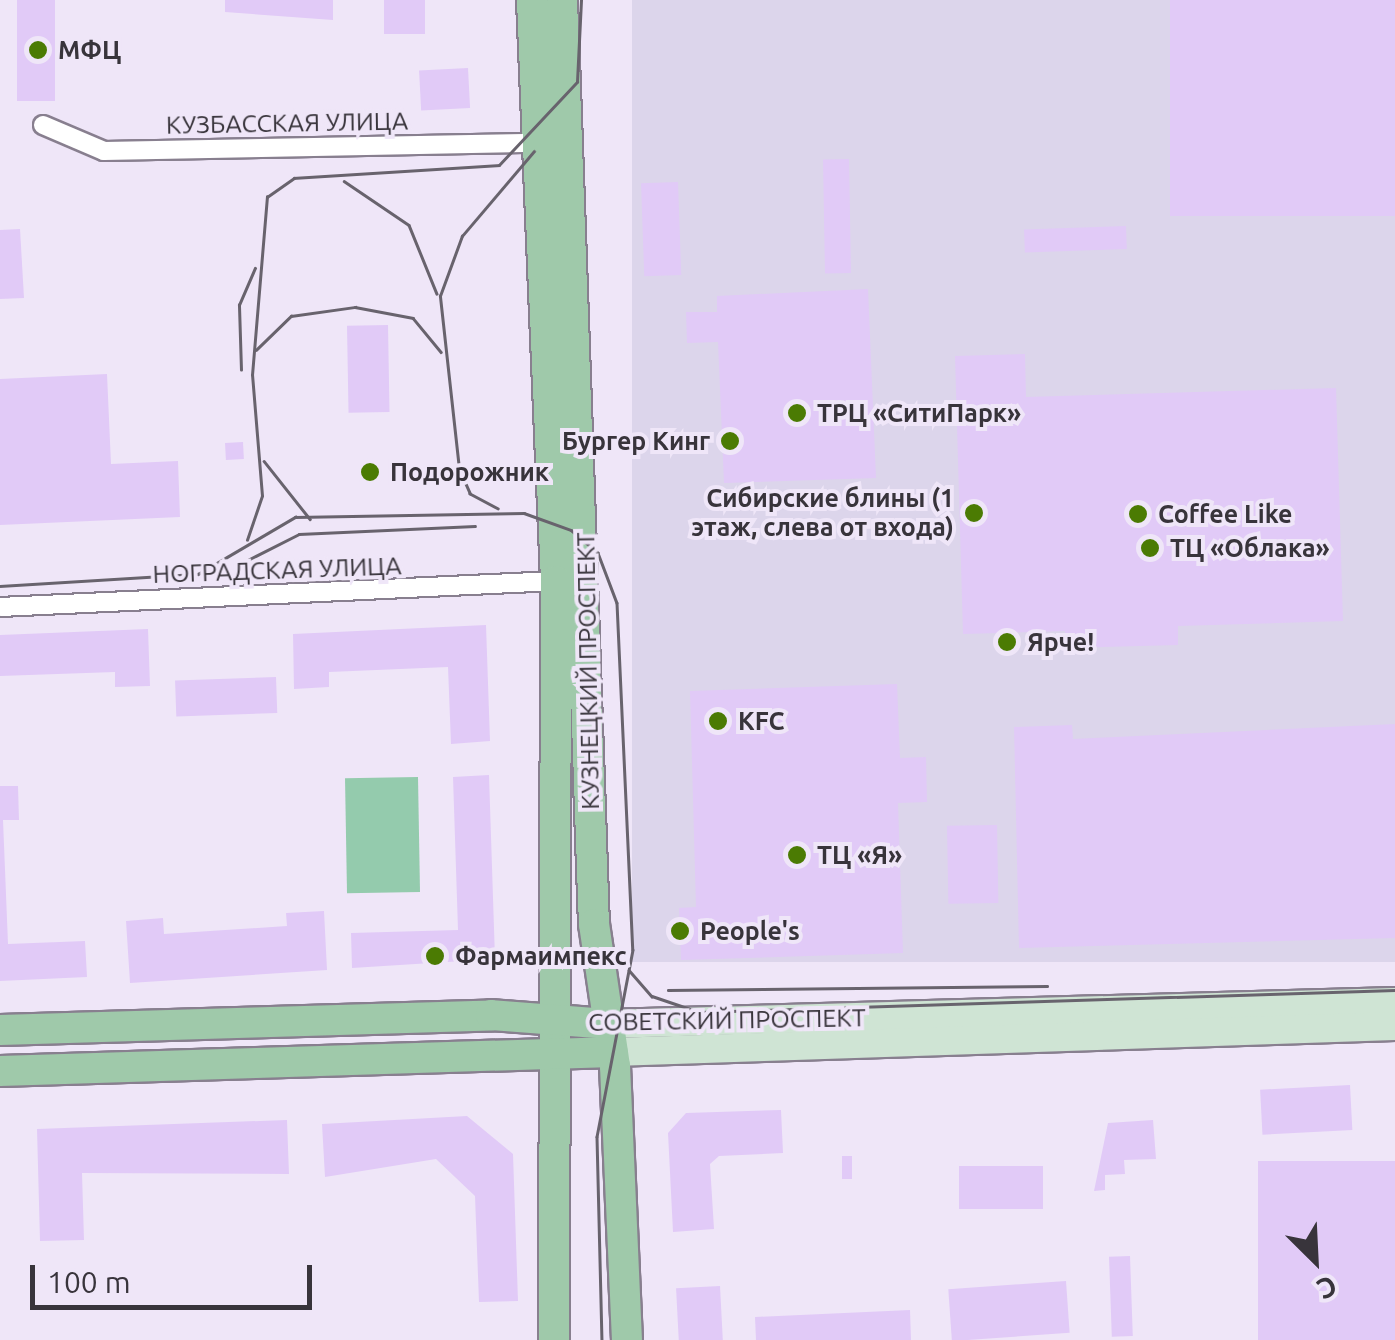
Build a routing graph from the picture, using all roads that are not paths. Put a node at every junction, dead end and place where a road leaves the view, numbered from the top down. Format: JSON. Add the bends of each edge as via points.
{"nodes":[{"id":1,"x":532,"y":0,"type":"edge"},
{"id":2,"x":562,"y":0,"type":"edge"},
{"id":3,"x":42,"y":125,"type":"dead end"},
{"id":4,"x":537,"y":143,"type":"junction"},
{"id":5,"x":556,"y":581,"type":"junction"},
{"id":6,"x":0,"y":607,"type":"edge"},
{"id":7,"x":1395,"y":1002,"type":"edge"},
{"id":8,"x":558,"y":1020,"type":"junction"},
{"id":9,"x":1395,"y":1026,"type":"edge"},
{"id":10,"x":0,"y":1030,"type":"edge"},
{"id":11,"x":610,"y":1038,"type":"junction"},
{"id":12,"x":556,"y":1054,"type":"junction"},
{"id":13,"x":0,"y":1071,"type":"edge"},
{"id":14,"x":554,"y":1340,"type":"edge"},
{"id":15,"x":626,"y":1340,"type":"edge"}],
"edges":[{"from":1,"to":4,"type":"main road","name":"КУЗНЕЦКИЙ ПРОСПЕКТ"},
{"from":2,"to":11,"type":"main road","name":"КУЗНЕЦКИЙ ПРОСПЕКТ","via":[[594,924]]},
{"from":3,"to":4,"type":"street","name":"КУЗБАССКАЯ УЛИЦА","via":[[104,151]]},
{"from":4,"to":5,"type":"main road","name":"КУЗНЕЦКИЙ ПРОСПЕКТ"},
{"from":5,"to":6,"type":"street","name":"НОГРАДСКАЯ УЛИЦА"},
{"from":5,"to":8,"type":"main road","name":"КУЗНЕЦКИЙ ПРОСПЕКТ"},
{"from":7,"to":11,"type":"main road","name":"СОВЕТСКИЙ ПРОСПЕКТ"},
{"from":8,"to":10,"type":"main road","name":"СОВЕТСКИЙ ПРОСПЕКТ"},
{"from":8,"to":11,"type":"main road","name":"СОВЕТСКИЙ ПРОСПЕКТ"},
{"from":8,"to":12,"type":"main road","name":"КУЗНЕЦКИЙ ПРОСПЕКТ"},
{"from":9,"to":11,"type":"main road","name":"СОВЕТСКИЙ ПРОСПЕКТ"},
{"from":11,"to":12,"type":"main road","name":"СОВЕТСКИЙ ПРОСПЕКТ"},
{"from":11,"to":15,"type":"main road","name":"КУЗНЕЦКИЙ ПРОСПЕКТ"},
{"from":12,"to":13,"type":"main road","name":"СОВЕТСКИЙ ПРОСПЕКТ"},
{"from":12,"to":14,"type":"main road","name":"КУЗНЕЦКИЙ ПРОСПЕКТ"}]}
